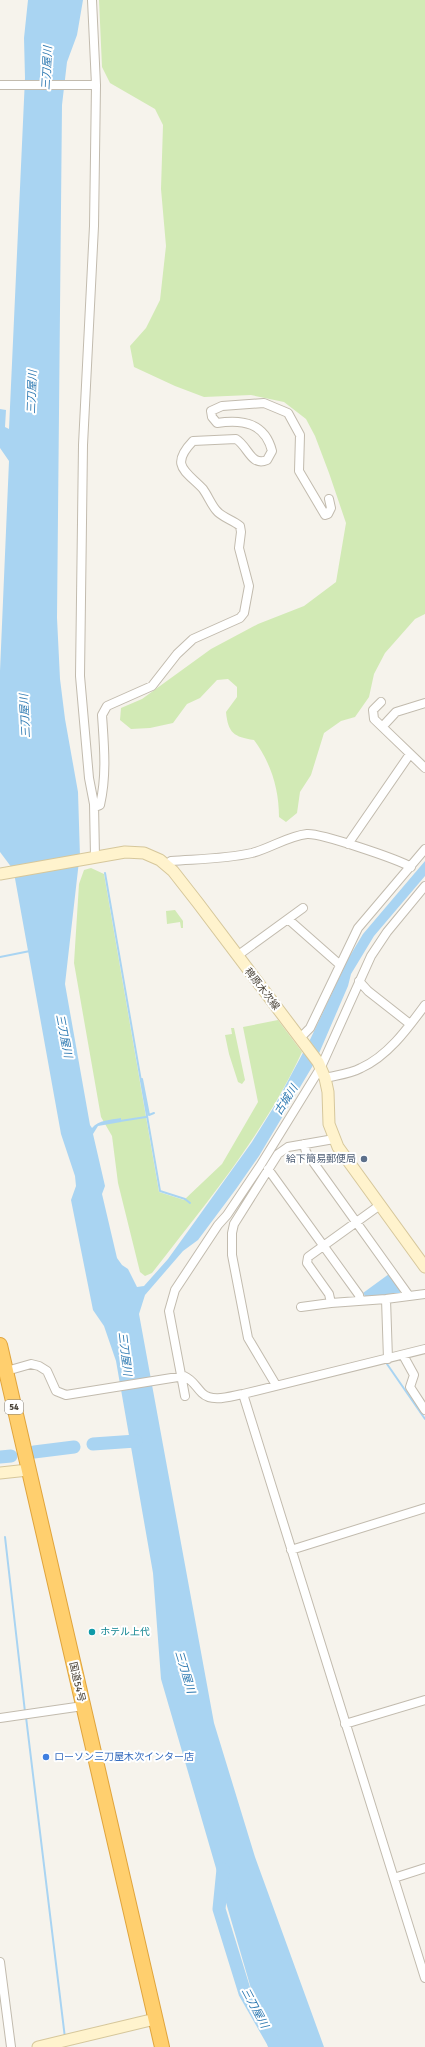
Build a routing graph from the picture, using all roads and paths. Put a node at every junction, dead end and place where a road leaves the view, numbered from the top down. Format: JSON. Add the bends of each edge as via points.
{"nodes":[{"id":1,"x":92,"y":0,"type":"edge"},
{"id":2,"x":94,"y":85,"type":"junction"},
{"id":3,"x":0,"y":86,"type":"edge"},
{"id":4,"x":329,"y":499,"type":"dead end"},
{"id":5,"x":380,"y":702,"type":"dead end"},
{"id":6,"x":425,"y":703,"type":"edge"},
{"id":7,"x":383,"y":726,"type":"junction"},
{"id":8,"x":410,"y":754,"type":"junction"},
{"id":9,"x":425,"y":768,"type":"edge"},
{"id":10,"x":95,"y":807,"type":"junction"},
{"id":11,"x":348,"y":844,"type":"junction"},
{"id":12,"x":425,"y":849,"type":"edge"},
{"id":13,"x":92,"y":857,"type":"junction"},
{"id":14,"x":167,"y":864,"type":"junction"},
{"id":15,"x":411,"y":867,"type":"junction"},
{"id":16,"x":0,"y":874,"type":"edge"},
{"id":17,"x":425,"y":886,"type":"edge"},
{"id":18,"x":303,"y":908,"type":"dead end"},
{"id":19,"x":288,"y":918,"type":"junction"},
{"id":20,"x":237,"y":956,"type":"junction"},
{"id":21,"x":339,"y":964,"type":"junction"},
{"id":22,"x":360,"y":981,"type":"junction"},
{"id":23,"x":425,"y":1005,"type":"edge"},
{"id":24,"x":410,"y":1024,"type":"junction"},
{"id":25,"x":303,"y":1040,"type":"junction"},
{"id":26,"x":319,"y":1064,"type":"junction"},
{"id":27,"x":325,"y":1078,"type":"junction"},
{"id":28,"x":334,"y":1139,"type":"junction"},
{"id":29,"x":304,"y":1144,"type":"junction"},
{"id":30,"x":268,"y":1169,"type":"junction"},
{"id":31,"x":380,"y":1205,"type":"junction"},
{"id":32,"x":356,"y":1222,"type":"junction"},
{"id":33,"x":323,"y":1245,"type":"junction"},
{"id":34,"x":425,"y":1267,"type":"edge"},
{"id":35,"x":425,"y":1294,"type":"edge"},
{"id":36,"x":408,"y":1296,"type":"junction"},
{"id":37,"x":386,"y":1299,"type":"junction"},
{"id":38,"x":360,"y":1301,"type":"junction"},
{"id":39,"x":331,"y":1303,"type":"junction"},
{"id":40,"x":301,"y":1306,"type":"dead end"},
{"id":41,"x":0,"y":1345,"type":"edge"},
{"id":42,"x":425,"y":1349,"type":"edge"},
{"id":43,"x":403,"y":1355,"type":"junction"},
{"id":44,"x":388,"y":1359,"type":"junction"},
{"id":45,"x":3,"y":1372,"type":"edge"},
{"id":46,"x":180,"y":1376,"type":"junction"},
{"id":47,"x":276,"y":1385,"type":"junction"},
{"id":48,"x":243,"y":1394,"type":"junction"},
{"id":49,"x":185,"y":1396,"type":"dead end"},
{"id":50,"x":425,"y":1410,"type":"edge"},
{"id":51,"x":28,"y":1470,"type":"junction"},
{"id":52,"x":0,"y":1473,"type":"edge"},
{"id":53,"x":425,"y":1508,"type":"edge"},
{"id":54,"x":292,"y":1550,"type":"junction"},
{"id":55,"x":425,"y":1700,"type":"edge"},
{"id":56,"x":83,"y":1706,"type":"junction"},
{"id":57,"x":0,"y":1718,"type":"edge"},
{"id":58,"x":345,"y":1724,"type":"junction"},
{"id":59,"x":425,"y":1868,"type":"edge"},
{"id":60,"x":394,"y":1878,"type":"junction"},
{"id":61,"x":0,"y":1962,"type":"edge"},
{"id":62,"x":425,"y":1978,"type":"edge"},
{"id":63,"x":155,"y":2019,"type":"junction"},
{"id":64,"x":11,"y":2047,"type":"edge"},
{"id":65,"x":38,"y":2047,"type":"edge"},
{"id":66,"x":158,"y":2047,"type":"edge"},
{"id":67,"x":162,"y":2047,"type":"edge"}],
"edges":[{"from":1,"to":2,"type":"street"},
{"from":2,"to":3,"type":"street"},
{"from":2,"to":10,"type":"street","via":[[94,226],[83,445],[80,676],[89,778]]},
{"from":4,"to":10,"type":"street","via":[[331,508],[325,515],[299,471],[300,434],[288,413],[264,403],[222,406],[211,411],[217,423],[235,422],[260,429],[267,437],[272,451],[267,460],[258,462],[236,439],[193,441],[181,463],[182,470],[204,490],[216,511],[240,526],[239,548],[249,586],[246,607],[240,618],[193,639],[177,654],[152,686],[107,706],[102,715],[105,745],[103,780],[100,805]]},
{"from":5,"to":7,"type":"street","via":[[372,714]]},
{"from":6,"to":7,"type":"street","via":[[396,712]]},
{"from":7,"to":8,"type":"street"},
{"from":8,"to":9,"type":"street"},
{"from":8,"to":11,"type":"street"},
{"from":10,"to":13,"type":"street"},
{"from":11,"to":14,"type":"street","via":[[308,834],[251,853],[171,861]]},
{"from":11,"to":15,"type":"street"},
{"from":12,"to":15,"type":"street"},
{"from":13,"to":14,"type":"main road","name":"稗原木次線","via":[[134,852],[152,856]]},
{"from":13,"to":16,"type":"main road","name":"稗原木次線"},
{"from":14,"to":20,"type":"main road","name":"稗原木次線"},
{"from":15,"to":21,"type":"street","via":[[358,928]]},
{"from":17,"to":22,"type":"street","via":[[387,932],[371,956]]},
{"from":18,"to":19,"type":"street"},
{"from":19,"to":20,"type":"street"},
{"from":19,"to":21,"type":"street"},
{"from":20,"to":25,"type":"main road","name":"稗原木次線"},
{"from":21,"to":25,"type":"street"},
{"from":22,"to":24,"type":"street","via":[[368,991]]},
{"from":22,"to":26,"type":"street"},
{"from":23,"to":24,"type":"street"},
{"from":24,"to":27,"type":"street","via":[[394,1043],[368,1064],[350,1073]]},
{"from":25,"to":26,"type":"main road","name":"稗原木次線"},
{"from":26,"to":27,"type":"main road","name":"稗原木次線"},
{"from":26,"to":46,"type":"street","via":[[260,1166],[175,1290],[169,1311]]},
{"from":27,"to":28,"type":"main road","name":"稗原木次線","via":[[329,1124]]},
{"from":28,"to":29,"type":"street"},
{"from":28,"to":31,"type":"main road","name":"稗原木次線"},
{"from":29,"to":30,"type":"street","via":[[283,1150]]},
{"from":29,"to":32,"type":"street","via":[[306,1152]]},
{"from":30,"to":33,"type":"street"},
{"from":30,"to":47,"type":"street","via":[[234,1224],[231,1246],[248,1338]]},
{"from":31,"to":32,"type":"street"},
{"from":31,"to":34,"type":"main road","name":"稗原木次線"},
{"from":32,"to":33,"type":"street"},
{"from":32,"to":36,"type":"street"},
{"from":33,"to":38,"type":"street"},
{"from":33,"to":39,"type":"street","via":[[306,1261],[329,1294]]},
{"from":35,"to":36,"type":"street"},
{"from":36,"to":37,"type":"street"},
{"from":37,"to":38,"type":"street"},
{"from":37,"to":44,"type":"street"},
{"from":38,"to":39,"type":"street"},
{"from":39,"to":40,"type":"street"},
{"from":41,"to":45,"type":"highway","name":"国道54号","number":"54"},
{"from":42,"to":43,"type":"street"},
{"from":43,"to":44,"type":"street"},
{"from":43,"to":50,"type":"street","via":[[414,1375],[411,1390]]},
{"from":44,"to":47,"type":"street"},
{"from":45,"to":46,"type":"street","via":[[31,1364],[39,1366],[47,1371],[56,1390],[68,1395]]},
{"from":45,"to":51,"type":"highway","name":"国道54号","number":"54"},
{"from":46,"to":48,"type":"street","via":[[190,1378],[202,1393],[209,1397]]},
{"from":46,"to":49,"type":"street"},
{"from":47,"to":48,"type":"street"},
{"from":48,"to":54,"type":"street"},
{"from":51,"to":52,"type":"main road"},
{"from":51,"to":56,"type":"highway","name":"国道54号","number":"54"},
{"from":53,"to":54,"type":"street"},
{"from":54,"to":58,"type":"street"},
{"from":55,"to":58,"type":"street"},
{"from":56,"to":57,"type":"street"},
{"from":56,"to":63,"type":"highway","name":"国道54号","number":"54"},
{"from":58,"to":60,"type":"street"},
{"from":59,"to":60,"type":"street"},
{"from":60,"to":62,"type":"street"},
{"from":61,"to":64,"type":"street"},
{"from":63,"to":65,"type":"main road"},
{"from":63,"to":66,"type":"highway","name":"国道54号","number":"54"},
{"from":63,"to":67,"type":"highway","name":"国道54号","number":"54"}]}
